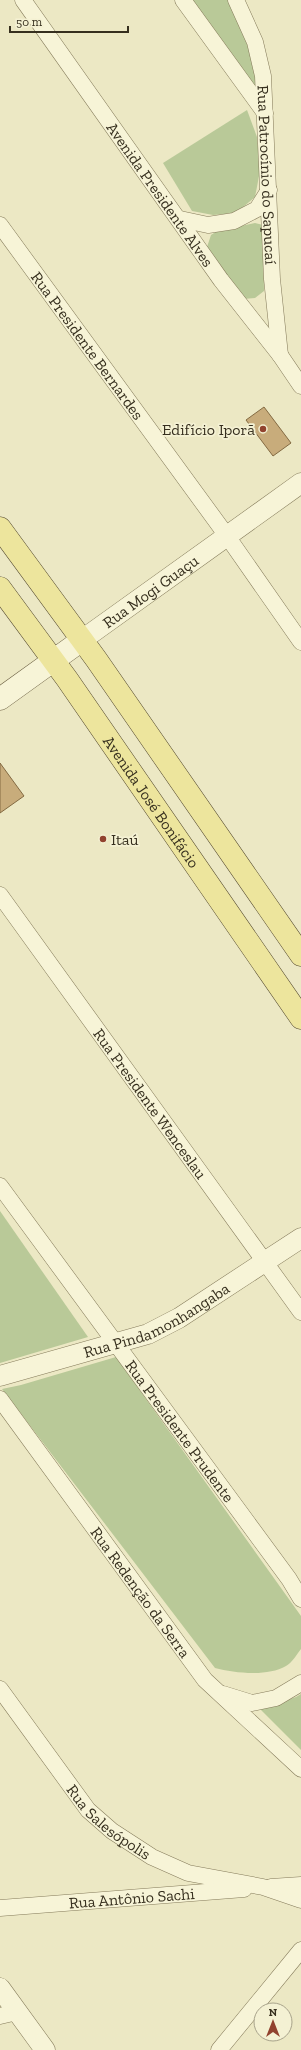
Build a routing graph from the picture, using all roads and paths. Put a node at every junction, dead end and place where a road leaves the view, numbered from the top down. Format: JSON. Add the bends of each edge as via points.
{"nodes":[{"id":1,"x":23,"y":0,"type":"edge"},
{"id":2,"x":183,"y":0,"type":"edge"},
{"id":3,"x":236,"y":0,"type":"edge"},
{"id":4,"x":265,"y":113,"type":"junction"},
{"id":5,"x":269,"y":190,"type":"junction"},
{"id":6,"x":180,"y":219,"type":"junction"},
{"id":7,"x":0,"y":225,"type":"edge"},
{"id":8,"x":280,"y":355,"type":"junction"},
{"id":9,"x":301,"y":386,"type":"edge"},
{"id":10,"x":301,"y":483,"type":"edge"},
{"id":11,"x":0,"y":528,"type":"edge"},
{"id":12,"x":227,"y":536,"type":"junction"},
{"id":13,"x":0,"y":588,"type":"edge"},
{"id":14,"x":82,"y":640,"type":"junction"},
{"id":15,"x":301,"y":642,"type":"edge"},
{"id":16,"x":53,"y":660,"type":"junction"},
{"id":17,"x":0,"y":699,"type":"edge"},
{"id":18,"x":0,"y":895,"type":"edge"},
{"id":19,"x":301,"y":955,"type":"edge"},
{"id":20,"x":301,"y":1018,"type":"edge"},
{"id":21,"x":0,"y":1186,"type":"edge"},
{"id":22,"x":301,"y":1238,"type":"edge"},
{"id":23,"x":265,"y":1264,"type":"junction"},
{"id":24,"x":301,"y":1312,"type":"edge"},
{"id":25,"x":117,"y":1344,"type":"junction"},
{"id":26,"x":0,"y":1376,"type":"edge"},
{"id":27,"x":0,"y":1399,"type":"edge"},
{"id":28,"x":301,"y":1599,"type":"edge"},
{"id":29,"x":301,"y":1683,"type":"edge"},
{"id":30,"x":0,"y":1689,"type":"edge"},
{"id":31,"x":220,"y":1693,"type":"junction"},
{"id":32,"x":301,"y":1769,"type":"edge"},
{"id":33,"x":301,"y":1885,"type":"edge"},
{"id":34,"x":264,"y":1888,"type":"junction"},
{"id":35,"x":301,"y":1900,"type":"edge"},
{"id":36,"x":0,"y":1908,"type":"edge"},
{"id":37,"x":301,"y":1950,"type":"edge"},
{"id":38,"x":0,"y":1988,"type":"edge"},
{"id":39,"x":9,"y":2014,"type":"edge"},
{"id":40,"x":45,"y":2050,"type":"edge"},
{"id":41,"x":219,"y":2050,"type":"edge"}],
"edges":[{"from":1,"to":6,"type":"street","name":"Avenida Presidente Alves"},
{"from":2,"to":4,"type":"street"},
{"from":3,"to":4,"type":"street","name":"Rua Patrocínio do Sapucaí","via":[[255,42],[263,76]]},
{"from":4,"to":5,"type":"street","name":"Rua Patrocínio do Sapucaí"},
{"from":5,"to":6,"type":"street","via":[[257,209],[234,221],[208,224]]},
{"from":5,"to":8,"type":"street","name":"Rua Patrocínio do Sapucaí","via":[[272,279]]},
{"from":6,"to":8,"type":"street","name":"Avenida Presidente Alves","via":[[222,280]]},
{"from":7,"to":12,"type":"street","name":"Rua Presidente Bernardes"},
{"from":8,"to":9,"type":"street","name":"Avenida Presidente Alves"},
{"from":10,"to":12,"type":"street","name":"Rua Mogi Guaçu"},
{"from":11,"to":14,"type":"main road"},
{"from":12,"to":14,"type":"street","name":"Rua Mogi Guaçu"},
{"from":12,"to":15,"type":"street","name":"Rua Presidente Bernardes"},
{"from":13,"to":16,"type":"main road","name":"Avenida José Bonifácio"},
{"from":14,"to":16,"type":"main road","name":"Rua Mogi Guaçu"},
{"from":14,"to":19,"type":"main road"},
{"from":16,"to":17,"type":"main road","name":"Rua Mogi Guaçu"},
{"from":16,"to":20,"type":"main road","name":"Avenida José Bonifácio"},
{"from":18,"to":23,"type":"street","name":"Rua Presidente Wenceslau"},
{"from":21,"to":25,"type":"street","name":"Rua Presidente Prudente"},
{"from":22,"to":23,"type":"street","name":"Rua Pindamonhangaba"},
{"from":23,"to":24,"type":"street","name":"Rua Presidente Wenceslau"},
{"from":23,"to":25,"type":"street","name":"Rua Pindamonhangaba","via":[[180,1318],[148,1334]]},
{"from":25,"to":26,"type":"street","name":"Rua Pindamonhangaba"},
{"from":25,"to":28,"type":"street","name":"Rua Presidente Prudente"},
{"from":27,"to":31,"type":"street","name":"Rua Redenção da Serra","via":[[205,1680]]},
{"from":29,"to":31,"type":"street","via":[[276,1698],[252,1703]]},
{"from":30,"to":34,"type":"street","name":"Rua Salesópolis","via":[[88,1810],[112,1831],[152,1856],[188,1872]]},
{"from":31,"to":32,"type":"street","name":"Rua Redenção da Serra"},
{"from":33,"to":34,"type":"street","name":"Rua Antônio Sachi"},
{"from":34,"to":35,"type":"street","name":"Rua Antônio Sachi"},
{"from":34,"to":36,"type":"street","name":"Rua Antônio Sachi"},
{"from":37,"to":41,"type":"street"},
{"from":38,"to":39,"type":"street"},
{"from":39,"to":40,"type":"street"}]}
